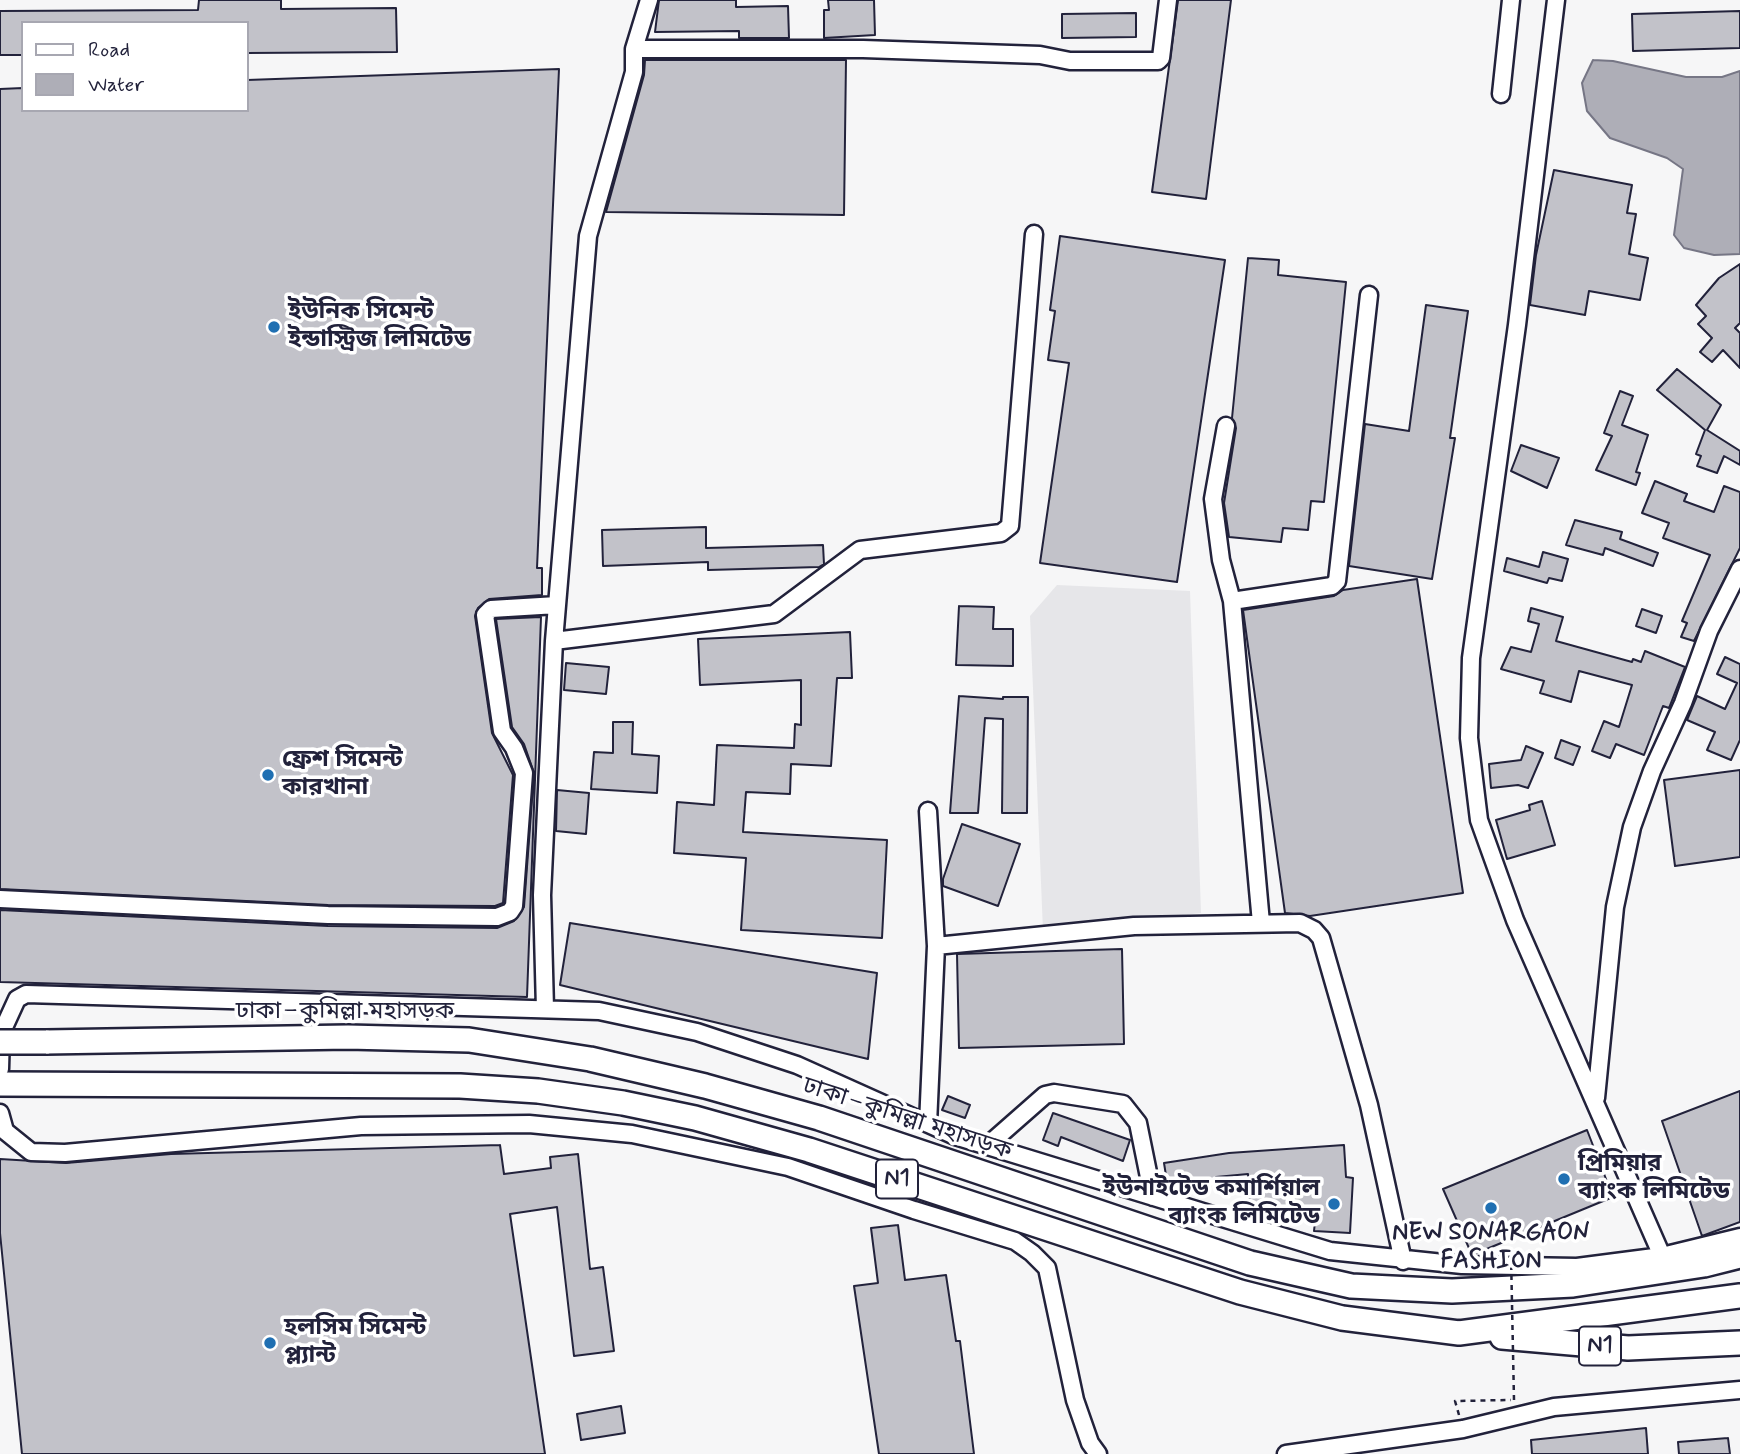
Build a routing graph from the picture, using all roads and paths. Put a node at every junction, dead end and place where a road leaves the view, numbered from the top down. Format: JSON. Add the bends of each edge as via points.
{"nodes":[{"id":1,"x":649,"y":0,"type":"edge"},
{"id":2,"x":1168,"y":0,"type":"edge"},
{"id":3,"x":1511,"y":0,"type":"edge"},
{"id":4,"x":1556,"y":0,"type":"edge"},
{"id":5,"x":634,"y":48,"type":"junction"},
{"id":6,"x":1501,"y":93,"type":"dead end"},
{"id":7,"x":1034,"y":234,"type":"dead end"},
{"id":8,"x":1369,"y":295,"type":"dead end"},
{"id":9,"x":1226,"y":426,"type":"dead end"},
{"id":10,"x":1740,"y":569,"type":"edge"},
{"id":11,"x":1232,"y":601,"type":"junction"},
{"id":12,"x":557,"y":605,"type":"junction"},
{"id":13,"x":554,"y":641,"type":"junction"},
{"id":14,"x":928,"y":811,"type":"dead end"},
{"id":15,"x":0,"y":899,"type":"edge"},
{"id":16,"x":1261,"y":923,"type":"junction"},
{"id":17,"x":936,"y":946,"type":"junction"},
{"id":18,"x":545,"y":1009,"type":"junction"},
{"id":19,"x":0,"y":1042,"type":"edge"},
{"id":20,"x":0,"y":1069,"type":"edge"},
{"id":21,"x":0,"y":1084,"type":"edge"},
{"id":22,"x":1595,"y":1100,"type":"junction"},
{"id":23,"x":0,"y":1113,"type":"edge"},
{"id":24,"x":928,"y":1124,"type":"junction"},
{"id":25,"x":987,"y":1146,"type":"junction"},
{"id":26,"x":1153,"y":1198,"type":"junction"},
{"id":27,"x":1740,"y":1237,"type":"edge"},
{"id":28,"x":1511,"y":1255,"type":"dead end"},
{"id":29,"x":1662,"y":1256,"type":"junction"},
{"id":30,"x":1740,"y":1256,"type":"edge"},
{"id":31,"x":1403,"y":1261,"type":"junction"},
{"id":32,"x":1739,"y":1297,"type":"edge"},
{"id":33,"x":1459,"y":1333,"type":"junction"},
{"id":34,"x":1740,"y":1343,"type":"edge"},
{"id":35,"x":1740,"y":1390,"type":"edge"},
{"id":36,"x":1455,"y":1401,"type":"dead end"},
{"id":37,"x":1098,"y":1454,"type":"edge"},
{"id":38,"x":1286,"y":1454,"type":"edge"}],
"edges":[{"from":1,"to":5,"type":"street"},
{"from":2,"to":5,"type":"street","via":[[1158,61],[1070,61],[1040,55],[863,49]]},
{"from":3,"to":6,"type":"street"},
{"from":4,"to":22,"type":"street","via":[[1471,658],[1469,738],[1479,820],[1515,920]]},
{"from":5,"to":12,"type":"street","via":[[635,72],[588,236]]},
{"from":7,"to":13,"type":"street","via":[[1010,526],[1001,533],[860,550],[774,614]]},
{"from":8,"to":11,"type":"street","via":[[1337,581],[1332,586]]},
{"from":9,"to":11,"type":"street","via":[[1213,499]]},
{"from":10,"to":22,"type":"street","via":[[1709,631],[1632,827],[1615,907]]},
{"from":11,"to":16,"type":"street"},
{"from":12,"to":13,"type":"street"},
{"from":12,"to":15,"type":"street","via":[[491,609],[485,615],[502,731],[524,773],[510,912],[498,917],[328,915]]},
{"from":13,"to":18,"type":"street","via":[[542,895]]},
{"from":14,"to":17,"type":"street"},
{"from":16,"to":17,"type":"street","via":[[1134,926]]},
{"from":16,"to":31,"type":"street","via":[[1300,923],[1321,938],[1369,1105]]},
{"from":17,"to":24,"type":"street"},
{"from":18,"to":20,"type":"street","via":[[26,994],[17,999],[1,1034]]},
{"from":18,"to":24,"type":"street","via":[[599,1011],[697,1032],[797,1065]]},
{"from":19,"to":30,"type":"highway","name":"ঢাকা–কুমিল্লা মহাসড়ক","number":"N1","bridge":true,"via":[[348,1037],[469,1040],[590,1059],[819,1118],[1250,1263],[1351,1286],[1452,1291],[1573,1285]]},
{"from":21,"to":33,"type":"highway","number":"N1","via":[[460,1086],[623,1102],[809,1150],[1240,1292],[1342,1318]]},
{"from":22,"to":29,"type":"street"},
{"from":23,"to":37,"type":"street","via":[[5,1131],[31,1152],[79,1152],[361,1126],[529,1124],[632,1134],[788,1167],[1015,1241],[1032,1253],[1047,1268],[1075,1400]]},
{"from":24,"to":25,"type":"street"},
{"from":25,"to":26,"type":"street"},
{"from":25,"to":26,"type":"street","via":[[1045,1095],[1123,1104],[1138,1123]]},
{"from":26,"to":31,"type":"street","via":[[1330,1251]]},
{"from":27,"to":29,"type":"street"},
{"from":28,"to":36,"type":"path","bridge":true,"via":[[1514,1400]]},
{"from":29,"to":31,"type":"street","via":[[1577,1267]]},
{"from":32,"to":33,"type":"highway","number":"N1"},
{"from":33,"to":34,"type":"highway","number":"N1","via":[[1628,1348]]},
{"from":35,"to":38,"type":"street","via":[[1553,1407],[1463,1429]]}]}
